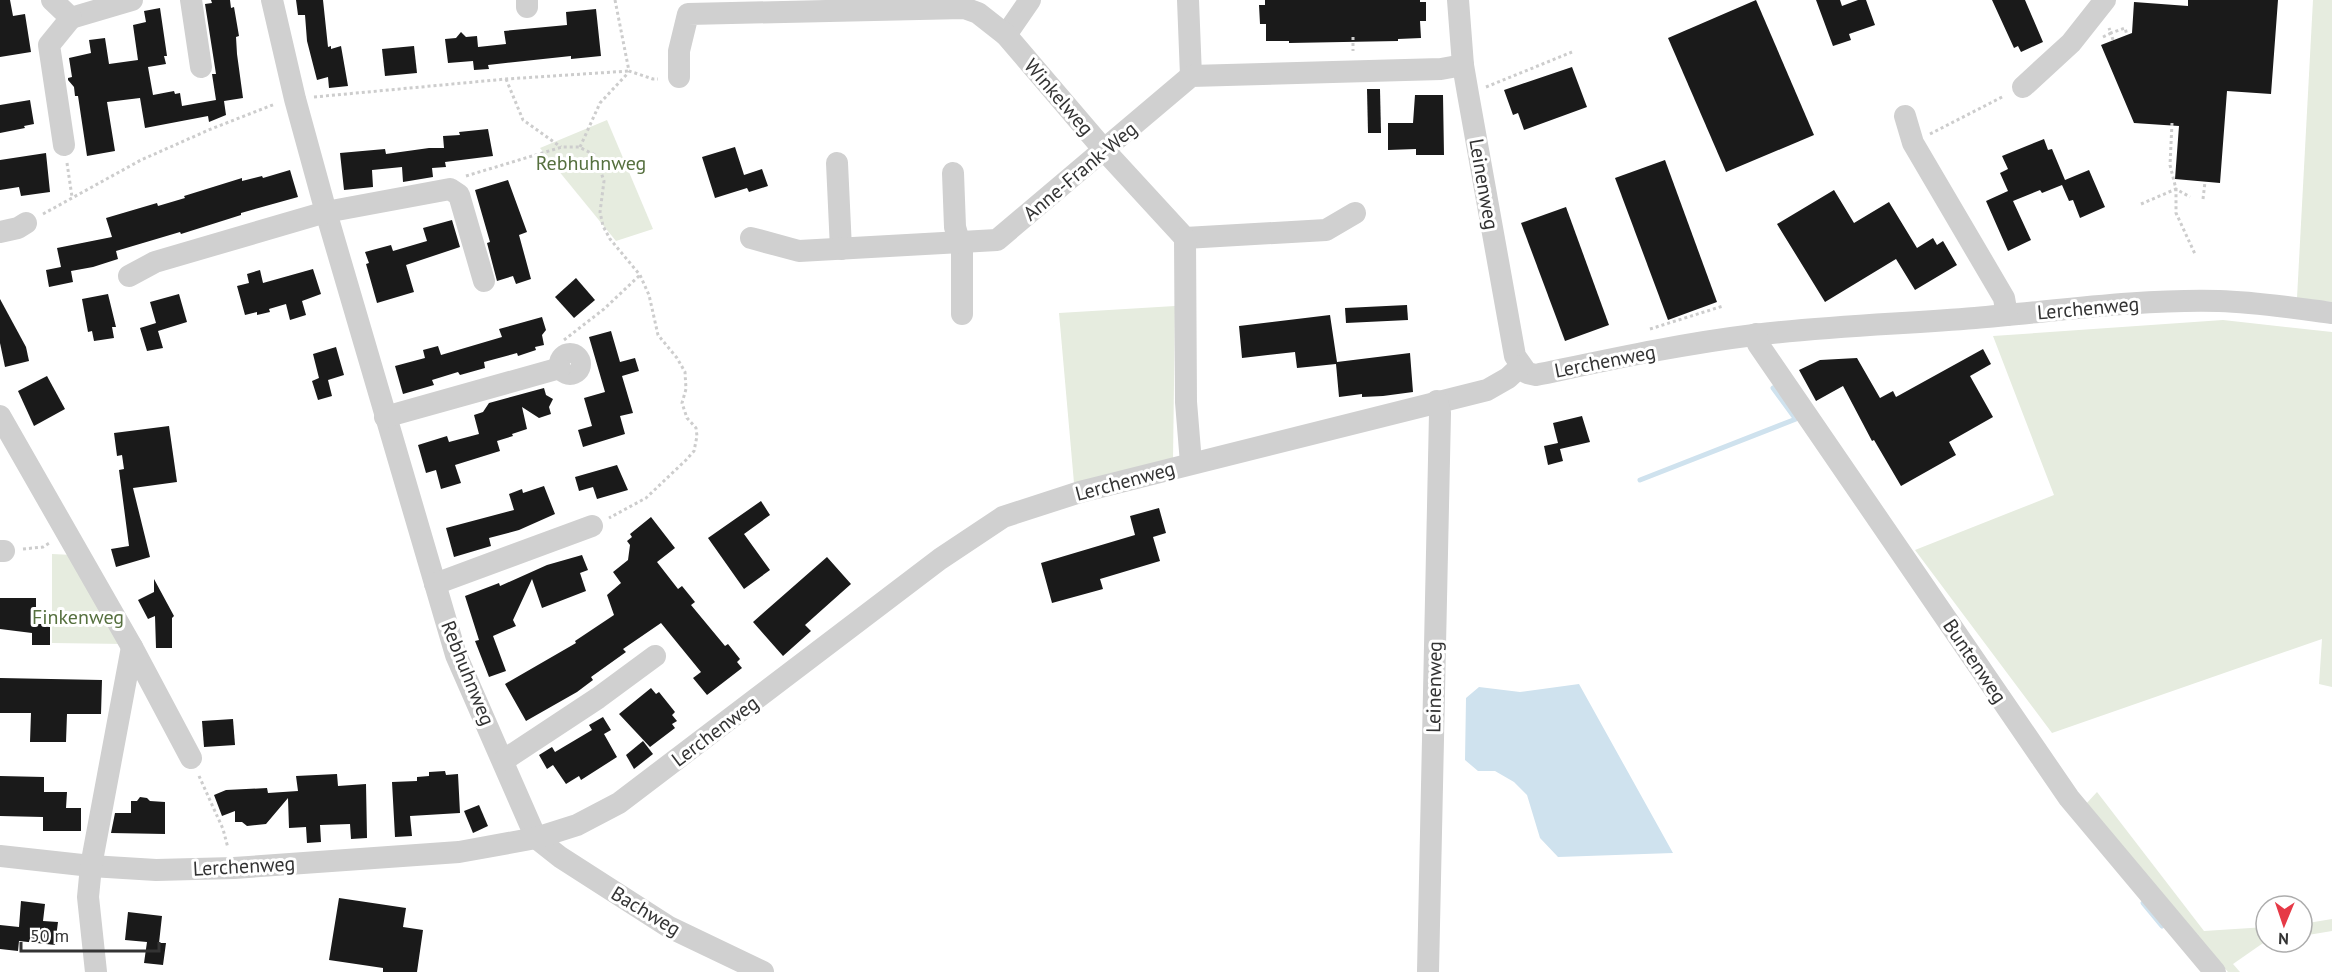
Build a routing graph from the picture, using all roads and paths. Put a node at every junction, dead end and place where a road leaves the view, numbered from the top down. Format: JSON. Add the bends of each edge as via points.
{"nodes":[{"id":1,"x":52,"y":0,"type":"edge"},
{"id":2,"x":132,"y":0,"type":"edge"},
{"id":3,"x":190,"y":0,"type":"edge"},
{"id":4,"x":272,"y":0,"type":"edge"},
{"id":5,"x":615,"y":0,"type":"edge"},
{"id":6,"x":1030,"y":0,"type":"edge"},
{"id":7,"x":1188,"y":0,"type":"edge"},
{"id":8,"x":1458,"y":0,"type":"edge"},
{"id":9,"x":2105,"y":0,"type":"edge"},
{"id":10,"x":71,"y":18,"type":"junction"},
{"id":11,"x":1006,"y":35,"type":"junction"},
{"id":12,"x":2127,"y":35,"type":"dead end"},
{"id":13,"x":2113,"y":40,"type":"dead end"},
{"id":14,"x":1572,"y":52,"type":"dead end"},
{"id":15,"x":1463,"y":65,"type":"junction"},
{"id":16,"x":201,"y":67,"type":"dead end"},
{"id":17,"x":629,"y":71,"type":"junction"},
{"id":18,"x":1191,"y":76,"type":"junction"},
{"id":19,"x":679,"y":77,"type":"joint"},
{"id":20,"x":506,"y":79,"type":"junction"},
{"id":21,"x":2023,"y":87,"type":"joint"},
{"id":22,"x":1468,"y":94,"type":"junction"},
{"id":23,"x":295,"y":99,"type":"junction"},
{"id":24,"x":1905,"y":116,"type":"dead end"},
{"id":25,"x":2172,"y":123,"type":"dead end"},
{"id":26,"x":1913,"y":143,"type":"junction"},
{"id":27,"x":64,"y":145,"type":"joint"},
{"id":28,"x":562,"y":147,"type":"junction"},
{"id":29,"x":579,"y":147,"type":"junction"},
{"id":30,"x":1105,"y":151,"type":"junction"},
{"id":31,"x":837,"y":164,"type":"dead end"},
{"id":32,"x":953,"y":173,"type":"dead end"},
{"id":33,"x":2205,"y":182,"type":"dead end"},
{"id":34,"x":450,"y":189,"type":"junction"},
{"id":35,"x":2176,"y":189,"type":"junction"},
{"id":36,"x":72,"y":197,"type":"junction"},
{"id":37,"x":2190,"y":198,"type":"dead end"},
{"id":38,"x":2203,"y":199,"type":"dead end"},
{"id":39,"x":2140,"y":204,"type":"dead end"},
{"id":40,"x":326,"y":212,"type":"junction"},
{"id":41,"x":1355,"y":213,"type":"dead end"},
{"id":42,"x":26,"y":223,"type":"joint"},
{"id":43,"x":0,"y":232,"type":"edge"},
{"id":44,"x":751,"y":238,"type":"dead end"},
{"id":45,"x":1185,"y":238,"type":"junction"},
{"id":46,"x":959,"y":242,"type":"junction"},
{"id":47,"x":841,"y":249,"type":"junction"},
{"id":48,"x":2195,"y":254,"type":"dead end"},
{"id":49,"x":640,"y":274,"type":"junction"},
{"id":50,"x":129,"y":276,"type":"dead end"},
{"id":51,"x":484,"y":281,"type":"dead end"},
{"id":52,"x":1723,"y":306,"type":"dead end"},
{"id":53,"x":2332,"y":313,"type":"edge"},
{"id":54,"x":963,"y":314,"type":"dead end"},
{"id":55,"x":2007,"y":315,"type":"junction"},
{"id":56,"x":1650,"y":329,"type":"dead end"},
{"id":57,"x":1756,"y":334,"type":"junction"},
{"id":58,"x":564,"y":354,"type":"joint"},
{"id":59,"x":1521,"y":366,"type":"junction"},
{"id":60,"x":1437,"y":401,"type":"junction"},
{"id":61,"x":385,"y":417,"type":"junction"},
{"id":62,"x":2,"y":423,"type":"edge"},
{"id":63,"x":1191,"y":463,"type":"junction"},
{"id":64,"x":592,"y":526,"type":"joint"},
{"id":65,"x":66,"y":534,"type":"junction"},
{"id":66,"x":2,"y":551,"type":"edge"},
{"id":67,"x":435,"y":584,"type":"junction"},
{"id":68,"x":132,"y":647,"type":"junction"},
{"id":69,"x":655,"y":656,"type":"dead end"},
{"id":70,"x":191,"y":758,"type":"joint"},
{"id":71,"x":504,"y":760,"type":"junction"},
{"id":72,"x":536,"y":838,"type":"junction"},
{"id":73,"x":0,"y":856,"type":"edge"},
{"id":74,"x":91,"y":866,"type":"junction"},
{"id":75,"x":234,"y":868,"type":"junction"},
{"id":76,"x":96,"y":972,"type":"edge"},
{"id":77,"x":763,"y":972,"type":"edge"},
{"id":78,"x":1428,"y":972,"type":"edge"},
{"id":79,"x":2215,"y":972,"type":"edge"}],
"edges":[{"from":1,"to":10,"type":"street"},
{"from":2,"to":10,"type":"street"},
{"from":3,"to":16,"type":"street"},
{"from":4,"to":23,"type":"street","name":"Rebhuhnweg"},
{"from":5,"to":17,"type":"path"},
{"from":6,"to":11,"type":"street"},
{"from":7,"to":18,"type":"street"},
{"from":8,"to":15,"type":"street","name":"Leinenweg"},
{"from":9,"to":21,"type":"street","via":[[2070,42]]},
{"from":10,"to":27,"type":"street","via":[[49,45]]},
{"from":11,"to":19,"type":"street","name":"Winkelweg","via":[[978,13],[964,8],[688,14],[679,51]]},
{"from":11,"to":30,"type":"street","name":"Winkelweg"},
{"from":12,"to":13,"type":"path","via":[[2125,28],[2111,33]]},
{"from":14,"to":22,"type":"path"},
{"from":15,"to":18,"type":"street","via":[[1441,69]]},
{"from":15,"to":22,"type":"street","name":"Leinenweg"},
{"from":17,"to":19,"type":"path","via":[[653,79]]},
{"from":17,"to":20,"type":"path"},
{"from":17,"to":29,"type":"path","via":[[600,103]]},
{"from":18,"to":30,"type":"street","name":"Anne-Frank-Weg"},
{"from":20,"to":23,"type":"path"},
{"from":20,"to":28,"type":"path","via":[[523,120]]},
{"from":21,"to":26,"type":"path"},
{"from":22,"to":59,"type":"street","name":"Leinenweg","via":[[1515,356]]},
{"from":23,"to":36,"type":"path","via":[[211,129]]},
{"from":23,"to":40,"type":"street","name":"Rebhuhnweg"},
{"from":24,"to":26,"type":"street"},
{"from":25,"to":35,"type":"path","via":[[2170,165]]},
{"from":26,"to":55,"type":"street","via":[[2004,298]]},
{"from":27,"to":36,"type":"path"},
{"from":28,"to":29,"type":"path"},
{"from":28,"to":34,"type":"path","via":[[456,179]]},
{"from":29,"to":49,"type":"path","via":[[595,155],[604,180],[600,212],[603,226]]},
{"from":30,"to":45,"type":"street","name":"Winkelweg"},
{"from":30,"to":46,"type":"street","name":"Anne-Frank-Weg","via":[[997,240]]},
{"from":31,"to":47,"type":"street"},
{"from":32,"to":46,"type":"street"},
{"from":33,"to":38,"type":"path"},
{"from":34,"to":40,"type":"street"},
{"from":34,"to":51,"type":"street","via":[[459,195]]},
{"from":35,"to":37,"type":"path"},
{"from":35,"to":39,"type":"path"},
{"from":35,"to":48,"type":"path","via":[[2176,213]]},
{"from":36,"to":42,"type":"path"},
{"from":40,"to":50,"type":"street","via":[[155,262]]},
{"from":40,"to":61,"type":"street","name":"Rebhuhnweg"},
{"from":41,"to":45,"type":"street","via":[[1326,230]]},
{"from":42,"to":43,"type":"street"},
{"from":44,"to":47,"type":"street","name":"Anne-Frank-Weg","via":[[799,251]]},
{"from":45,"to":63,"type":"street","via":[[1186,402]]},
{"from":46,"to":47,"type":"street","name":"Anne-Frank-Weg"},
{"from":46,"to":54,"type":"street"},
{"from":49,"to":58,"type":"path"},
{"from":49,"to":64,"type":"path","via":[[658,335],[685,372],[682,403],[697,436],[694,451],[646,498]]},
{"from":52,"to":56,"type":"path"},
{"from":53,"to":55,"type":"street","name":"Lerchenweg","via":[[2265,304],[2181,301]]},
{"from":55,"to":57,"type":"street","name":"Lerchenweg"},
{"from":57,"to":59,"type":"street","name":"Lerchenweg","via":[[1536,375]]},
{"from":57,"to":79,"type":"street","name":"Buntenweg","via":[[1758,344],[2069,798]]},
{"from":58,"to":61,"type":"street"},
{"from":59,"to":60,"type":"street","name":"Lerchenweg","via":[[1487,390]]},
{"from":60,"to":63,"type":"street","name":"Lerchenweg"},
{"from":60,"to":78,"type":"street","name":"Leinenweg"},
{"from":61,"to":67,"type":"street","name":"Rebhuhnweg"},
{"from":62,"to":65,"type":"street"},
{"from":63,"to":72,"type":"street","name":"Lerchenweg","via":[[1003,517],[940,559],[619,803],[577,825]]},
{"from":64,"to":67,"type":"street"},
{"from":65,"to":66,"type":"path","via":[[43,547]]},
{"from":65,"to":68,"type":"street"},
{"from":67,"to":71,"type":"street","name":"Rebhuhnweg","via":[[456,655]]},
{"from":68,"to":70,"type":"street"},
{"from":68,"to":74,"type":"street"},
{"from":69,"to":71,"type":"street"},
{"from":70,"to":75,"type":"path","via":[[223,829]]},
{"from":71,"to":72,"type":"street","name":"Rebhuhnweg"},
{"from":72,"to":75,"type":"street","name":"Lerchenweg","via":[[459,852]]},
{"from":72,"to":77,"type":"street","name":"Bachweg","via":[[669,927]]},
{"from":73,"to":74,"type":"street","name":"Lerchenweg"},
{"from":74,"to":75,"type":"street","name":"Lerchenweg","via":[[156,870]]},
{"from":74,"to":76,"type":"street","via":[[88,897]]}]}
